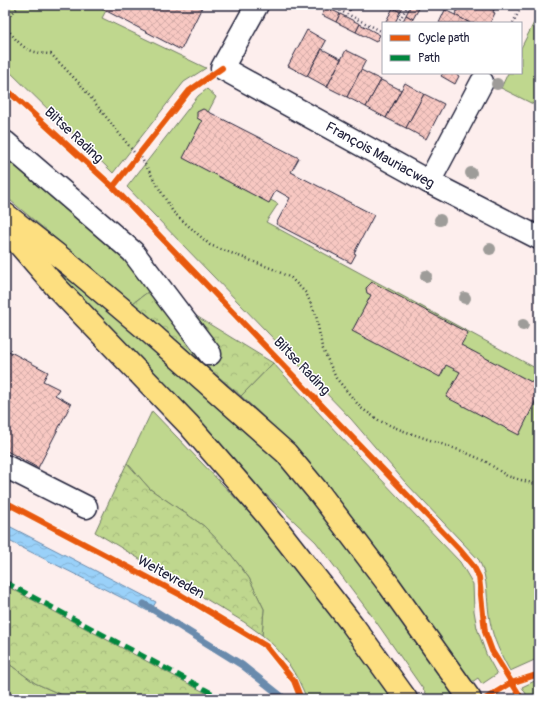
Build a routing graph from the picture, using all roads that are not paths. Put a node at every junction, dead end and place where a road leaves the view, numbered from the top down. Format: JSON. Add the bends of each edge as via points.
{"nodes":[{"id":1,"x":257,"y":5,"type":"edge"},
{"id":2,"x":482,"y":82,"type":"dead end"},
{"id":3,"x":5,"y":142,"type":"edge"},
{"id":4,"x":430,"y":182,"type":"junction"},
{"id":5,"x":5,"y":214,"type":"edge"},
{"id":6,"x":5,"y":228,"type":"edge"},
{"id":7,"x":539,"y":238,"type":"edge"},
{"id":8,"x":210,"y":354,"type":"dead end"},
{"id":9,"x":5,"y":466,"type":"edge"},
{"id":10,"x":86,"y":507,"type":"dead end"},
{"id":11,"x":406,"y":699,"type":"edge"},
{"id":12,"x":470,"y":699,"type":"edge"}],
"edges":[{"from":1,"to":4,"type":"street","name":"François Mauriacweg","via":[[222,68]]},
{"from":2,"to":4,"type":"street"},
{"from":3,"to":8,"type":"street","via":[[133,252]]},
{"from":4,"to":7,"type":"street","name":"François Mauriacweg"},
{"from":5,"to":12,"type":"main road","via":[[147,330],[286,453],[389,585]]},
{"from":6,"to":11,"type":"main road","via":[[57,288],[189,425],[261,508],[352,624]]},
{"from":9,"to":10,"type":"street"}]}
